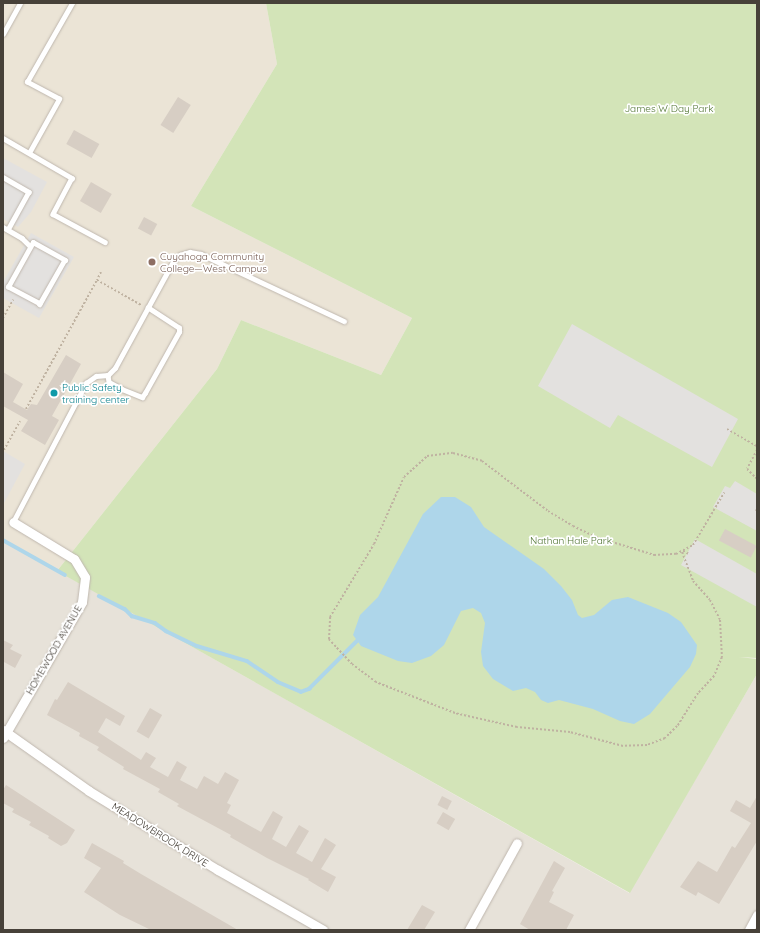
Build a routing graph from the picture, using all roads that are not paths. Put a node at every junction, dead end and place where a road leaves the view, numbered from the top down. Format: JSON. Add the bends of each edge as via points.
{"nodes":[{"id":1,"x":20,"y":3,"type":"edge"},
{"id":2,"x":72,"y":3,"type":"edge"},
{"id":3,"x":3,"y":34,"type":"edge"},
{"id":4,"x":3,"y":138,"type":"edge"},
{"id":5,"x":28,"y":153,"type":"junction"},
{"id":6,"x":3,"y":177,"type":"edge"},
{"id":7,"x":3,"y":227,"type":"edge"},
{"id":8,"x":8,"y":230,"type":"junction"},
{"id":9,"x":105,"y":242,"type":"dead end"},
{"id":10,"x":30,"y":246,"type":"junction"},
{"id":11,"x":148,"y":308,"type":"junction"},
{"id":12,"x":344,"y":321,"type":"dead end"},
{"id":13,"x":108,"y":375,"type":"junction"},
{"id":14,"x":13,"y":522,"type":"joint"},
{"id":15,"x":4,"y":734,"type":"edge"},
{"id":16,"x":517,"y":843,"type":"dead end"},
{"id":17,"x":757,"y":915,"type":"edge"},
{"id":18,"x":323,"y":930,"type":"edge"},
{"id":19,"x":469,"y":930,"type":"edge"},
{"id":20,"x":748,"y":930,"type":"edge"}],
"edges":[{"from":1,"to":3,"type":"lane"},
{"from":2,"to":5,"type":"lane","via":[[27,82],[59,99]]},
{"from":4,"to":5,"type":"lane"},
{"from":5,"to":9,"type":"lane","via":[[72,178],[53,214]]},
{"from":6,"to":8,"type":"lane","via":[[29,192]]},
{"from":7,"to":8,"type":"lane"},
{"from":8,"to":10,"type":"lane"},
{"from":10,"to":10,"type":"lane","via":[[8,287],[40,304],[65,260],[33,242]]},
{"from":11,"to":12,"type":"lane","via":[[174,260],[190,252],[201,254]]},
{"from":11,"to":13,"type":"lane","via":[[115,368]]},
{"from":11,"to":13,"type":"lane","via":[[179,328],[179,332],[145,393],[142,397],[122,390],[109,382]]},
{"from":13,"to":14,"type":"lane","via":[[96,376],[86,383]]},
{"from":14,"to":15,"type":"street","name":"HOMEWOOD AVENUE","via":[[74,560],[85,577],[82,602]]},
{"from":15,"to":18,"type":"street","name":"MEADOWBROOK DRIVE","via":[[89,791],[218,870]]},
{"from":16,"to":19,"type":"street"},
{"from":17,"to":20,"type":"street"}]}
